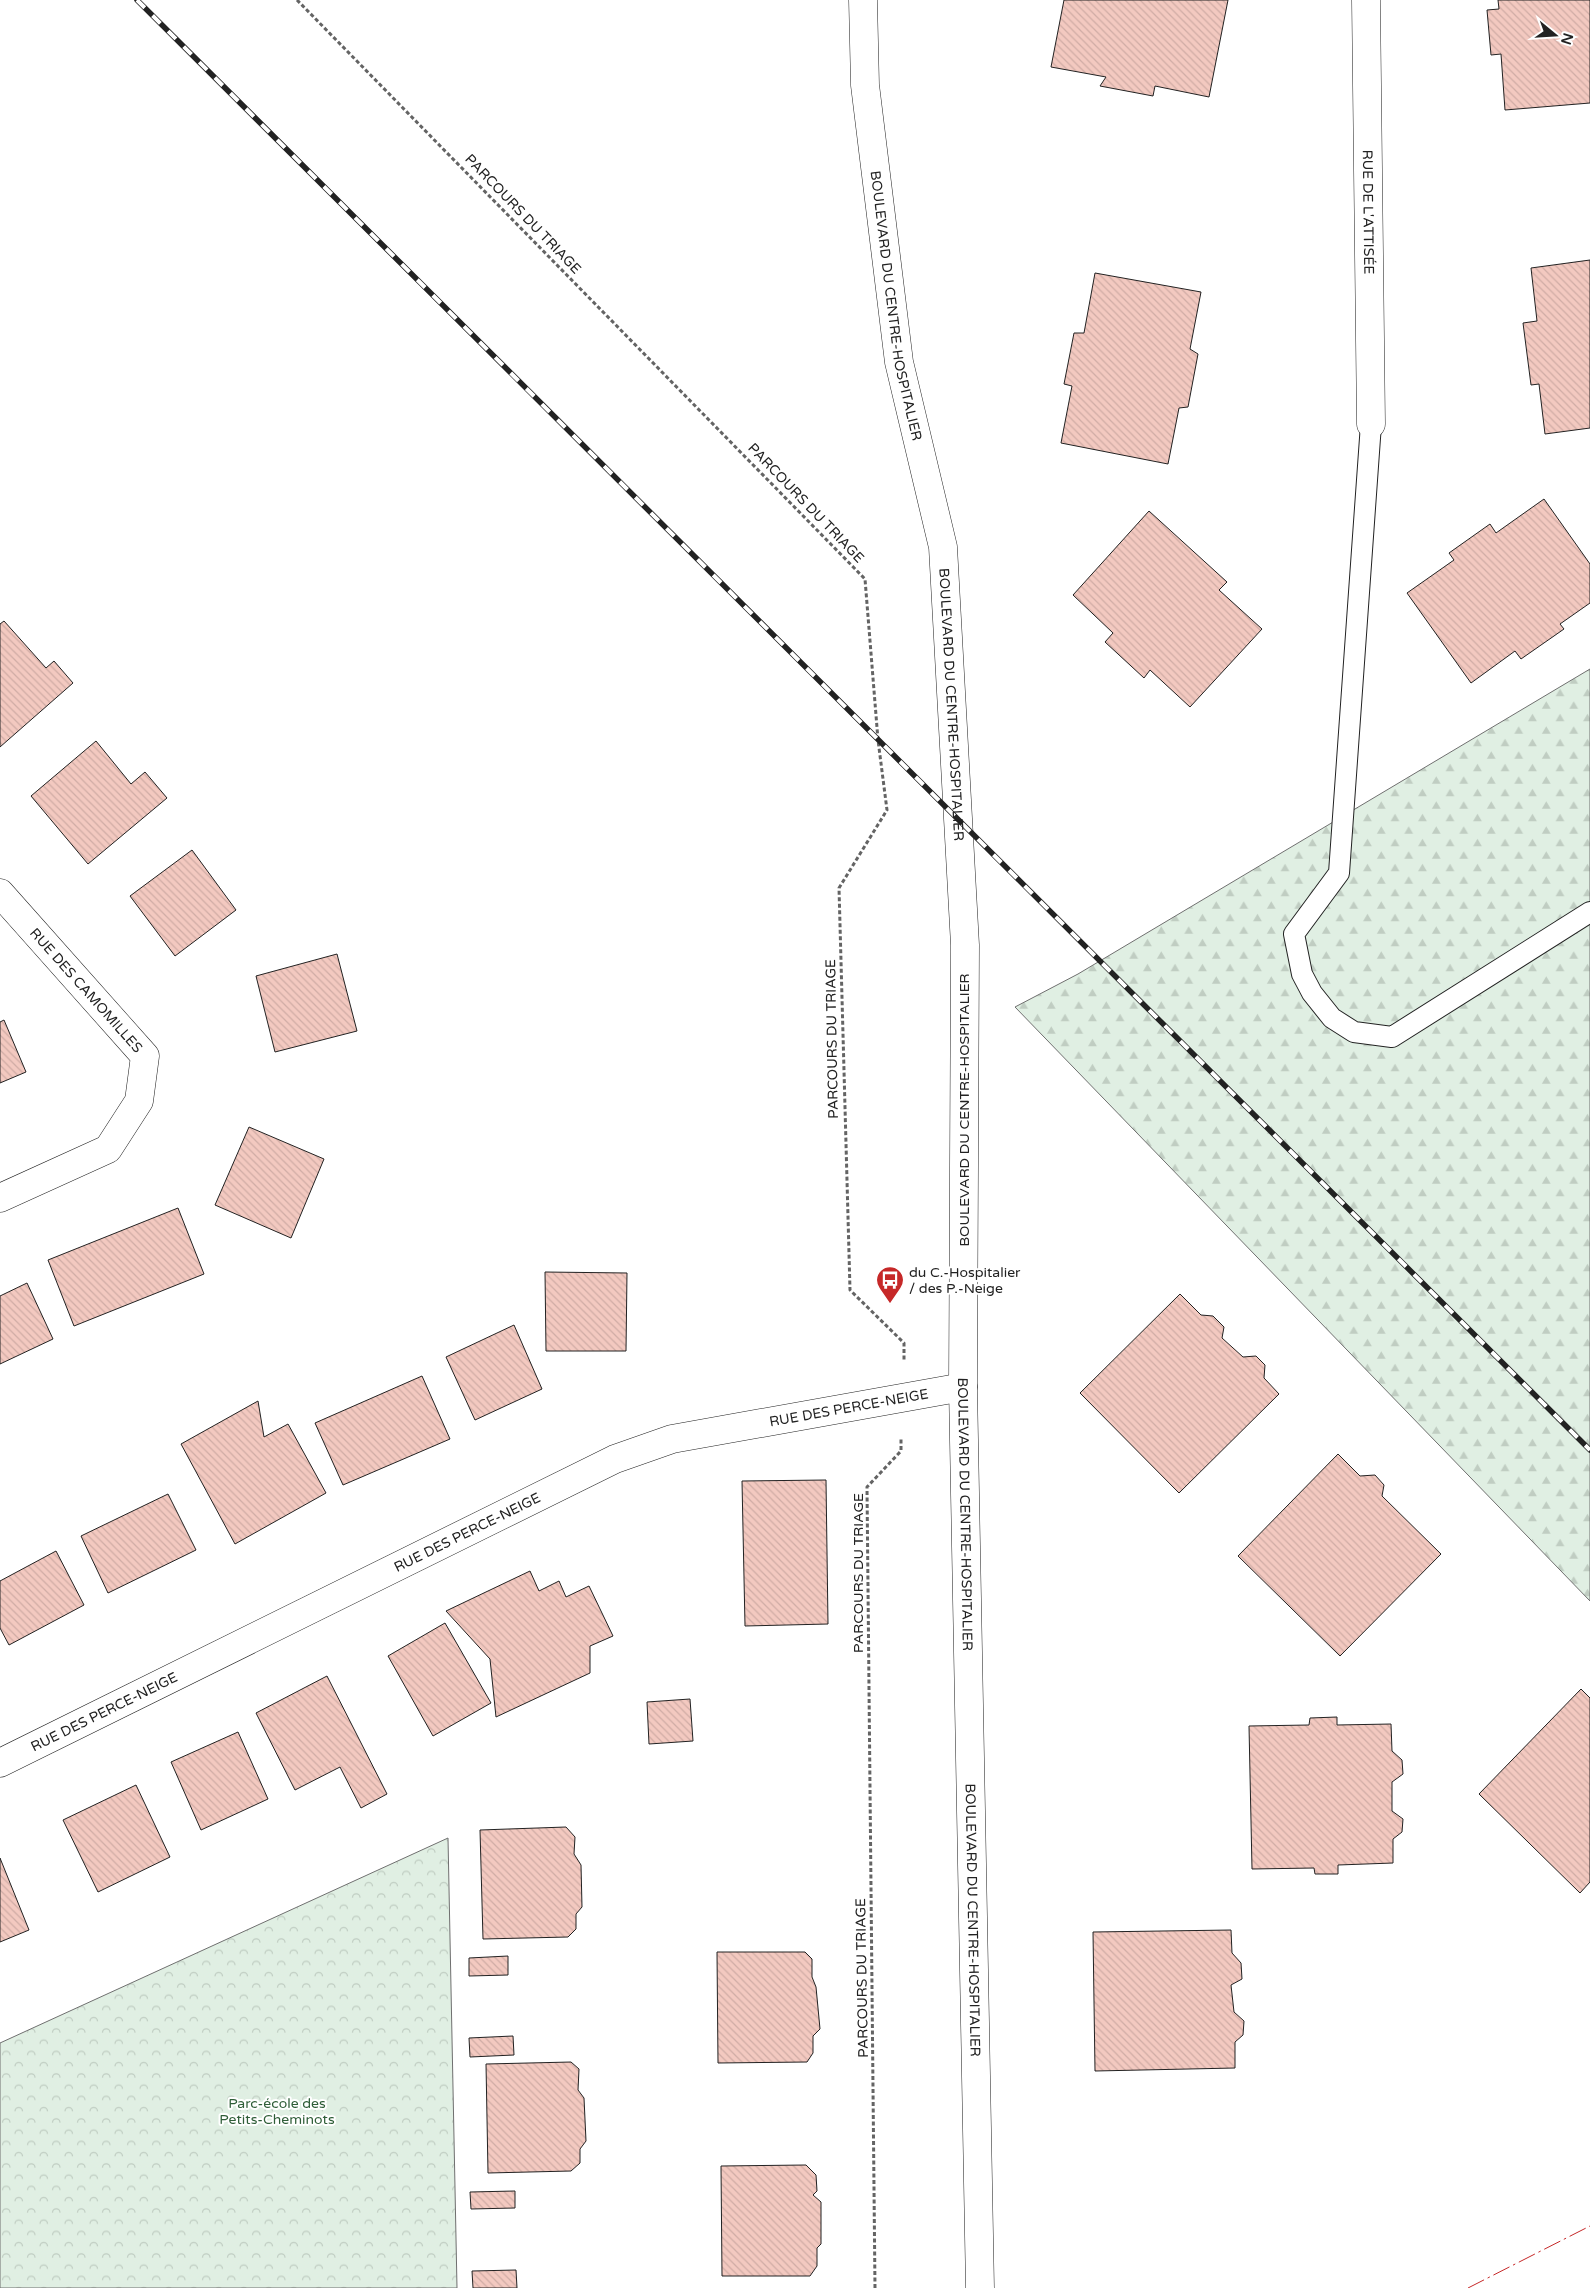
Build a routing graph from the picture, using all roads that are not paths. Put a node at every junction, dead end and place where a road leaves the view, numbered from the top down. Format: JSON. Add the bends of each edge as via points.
{"nodes":[{"id":1,"x":862,"y":0,"type":"edge"},
{"id":2,"x":1366,"y":0,"type":"edge"},
{"id":3,"x":1372,"y":424,"type":"joint"},
{"id":4,"x":0,"y":893,"type":"edge"},
{"id":5,"x":1590,"y":912,"type":"edge"},
{"id":6,"x":0,"y":1198,"type":"edge"},
{"id":7,"x":963,"y":1386,"type":"junction"},
{"id":8,"x":0,"y":1762,"type":"edge"},
{"id":9,"x":980,"y":2288,"type":"edge"}],
"edges":[{"from":1,"to":7,"type":"street","name":"BOULEVARD DU CENTRE-HOSPITALIER","via":[[865,85],[899,362],[943,547],[965,945]]},
{"from":2,"to":3,"type":"street","name":"RUE DE L'ATTISÉE"},
{"from":3,"to":5,"type":"lane","via":[[1338,874],[1294,934],[1302,974],[1332,1018],[1354,1032],[1392,1037]]},
{"from":4,"to":6,"type":"street","name":"RUE DES CAMOMILLES","via":[[145,1056],[139,1101],[108,1149]]},
{"from":7,"to":8,"type":"street","name":"RUE DES PERCE-NEIGE","via":[[672,1439],[616,1460]]},
{"from":7,"to":9,"type":"street","name":"BOULEVARD DU CENTRE-HOSPITALIER"}]}
